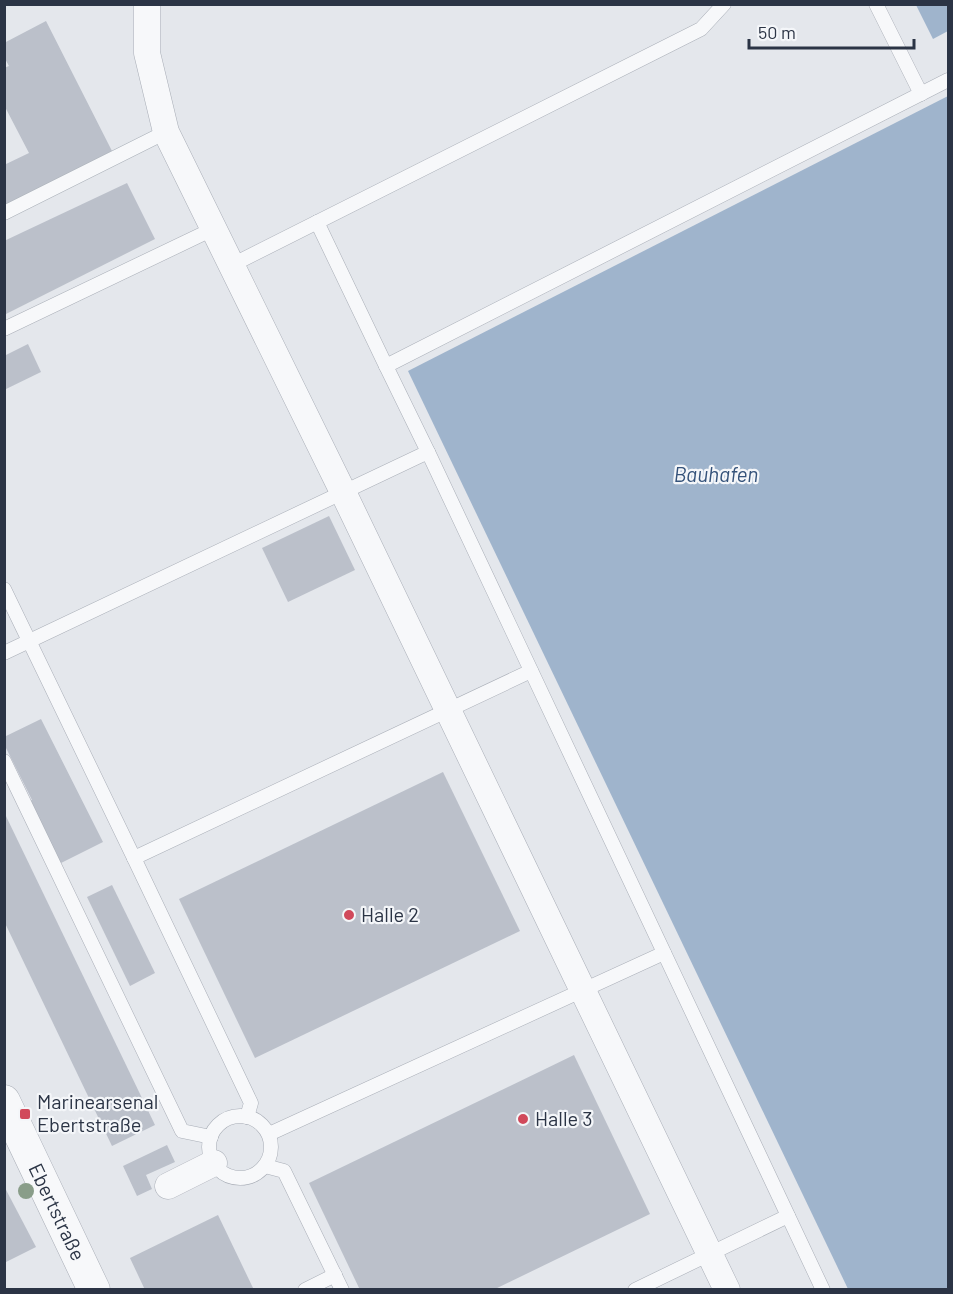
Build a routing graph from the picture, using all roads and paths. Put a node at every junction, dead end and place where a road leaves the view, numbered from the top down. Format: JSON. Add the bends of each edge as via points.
{"nodes":[{"id":1,"x":147,"y":4,"type":"edge"},
{"id":2,"x":724,"y":4,"type":"edge"},
{"id":3,"x":876,"y":4,"type":"edge"},
{"id":4,"x":948,"y":80,"type":"edge"},
{"id":5,"x":921,"y":94,"type":"junction"},
{"id":6,"x":166,"y":132,"type":"junction"},
{"id":7,"x":4,"y":213,"type":"edge"},
{"id":8,"x":317,"y":222,"type":"junction"},
{"id":9,"x":213,"y":229,"type":"junction"},
{"id":10,"x":232,"y":265,"type":"junction"},
{"id":11,"x":4,"y":330,"type":"edge"},
{"id":12,"x":387,"y":366,"type":"junction"},
{"id":13,"x":428,"y":452,"type":"junction"},
{"id":14,"x":343,"y":492,"type":"junction"},
{"id":15,"x":4,"y":589,"type":"edge"},
{"id":16,"x":30,"y":641,"type":"junction"},
{"id":17,"x":4,"y":653,"type":"edge"},
{"id":18,"x":531,"y":671,"type":"junction"},
{"id":19,"x":448,"y":710,"type":"junction"},
{"id":20,"x":4,"y":761,"type":"edge"},
{"id":21,"x":134,"y":858,"type":"junction"},
{"id":22,"x":664,"y":953,"type":"junction"},
{"id":23,"x":583,"y":991,"type":"junction"},
{"id":24,"x":4,"y":1101,"type":"edge"},
{"id":25,"x":247,"y":1117,"type":"junction"},
{"id":26,"x":269,"y":1134,"type":"junction"},
{"id":27,"x":210,"y":1137,"type":"junction"},
{"id":28,"x":214,"y":1163,"type":"junction"},
{"id":29,"x":265,"y":1166,"type":"junction"},
{"id":30,"x":168,"y":1186,"type":"dead end"},
{"id":31,"x":788,"y":1216,"type":"junction"},
{"id":32,"x":710,"y":1253,"type":"junction"},
{"id":33,"x":335,"y":1275,"type":"junction"},
{"id":34,"x":94,"y":1290,"type":"edge"},
{"id":35,"x":305,"y":1290,"type":"edge"},
{"id":36,"x":342,"y":1290,"type":"edge"},
{"id":37,"x":634,"y":1290,"type":"edge"},
{"id":38,"x":727,"y":1290,"type":"edge"},
{"id":39,"x":823,"y":1290,"type":"edge"}],
"edges":[{"from":1,"to":6,"type":"street","via":[[147,53]]},
{"from":2,"to":8,"type":"lane","via":[[701,29]]},
{"from":3,"to":5,"type":"lane"},
{"from":4,"to":5,"type":"lane"},
{"from":5,"to":12,"type":"lane"},
{"from":6,"to":7,"type":"lane"},
{"from":6,"to":9,"type":"street"},
{"from":8,"to":10,"type":"lane"},
{"from":8,"to":12,"type":"lane"},
{"from":9,"to":10,"type":"street"},
{"from":9,"to":11,"type":"lane"},
{"from":10,"to":14,"type":"street"},
{"from":12,"to":13,"type":"lane"},
{"from":13,"to":14,"type":"lane"},
{"from":13,"to":18,"type":"lane"},
{"from":14,"to":16,"type":"lane"},
{"from":14,"to":19,"type":"street"},
{"from":15,"to":16,"type":"lane"},
{"from":16,"to":17,"type":"lane"},
{"from":16,"to":21,"type":"lane"},
{"from":18,"to":19,"type":"lane"},
{"from":18,"to":22,"type":"lane"},
{"from":19,"to":21,"type":"lane"},
{"from":19,"to":23,"type":"street"},
{"from":20,"to":27,"type":"lane","via":[[182,1131]]},
{"from":21,"to":25,"type":"lane","via":[[251,1103]]},
{"from":22,"to":23,"type":"lane"},
{"from":22,"to":31,"type":"lane"},
{"from":23,"to":26,"type":"lane"},
{"from":23,"to":32,"type":"street"},
{"from":24,"to":34,"type":"street","name":"Ebertstraße"},
{"from":25,"to":26,"type":"lane","via":[[260,1123]]},
{"from":25,"to":27,"type":"lane","via":[[229,1118]]},
{"from":26,"to":29,"type":"lane","via":[[272,1151]]},
{"from":27,"to":28,"type":"lane"},
{"from":28,"to":29,"type":"lane","via":[[220,1171],[239,1179],[258,1173]]},
{"from":28,"to":30,"type":"street"},
{"from":29,"to":33,"type":"lane","via":[[284,1171]]},
{"from":31,"to":32,"type":"lane"},
{"from":31,"to":39,"type":"lane"},
{"from":32,"to":37,"type":"lane"},
{"from":32,"to":38,"type":"street"},
{"from":33,"to":35,"type":"lane"},
{"from":33,"to":36,"type":"lane"}]}
